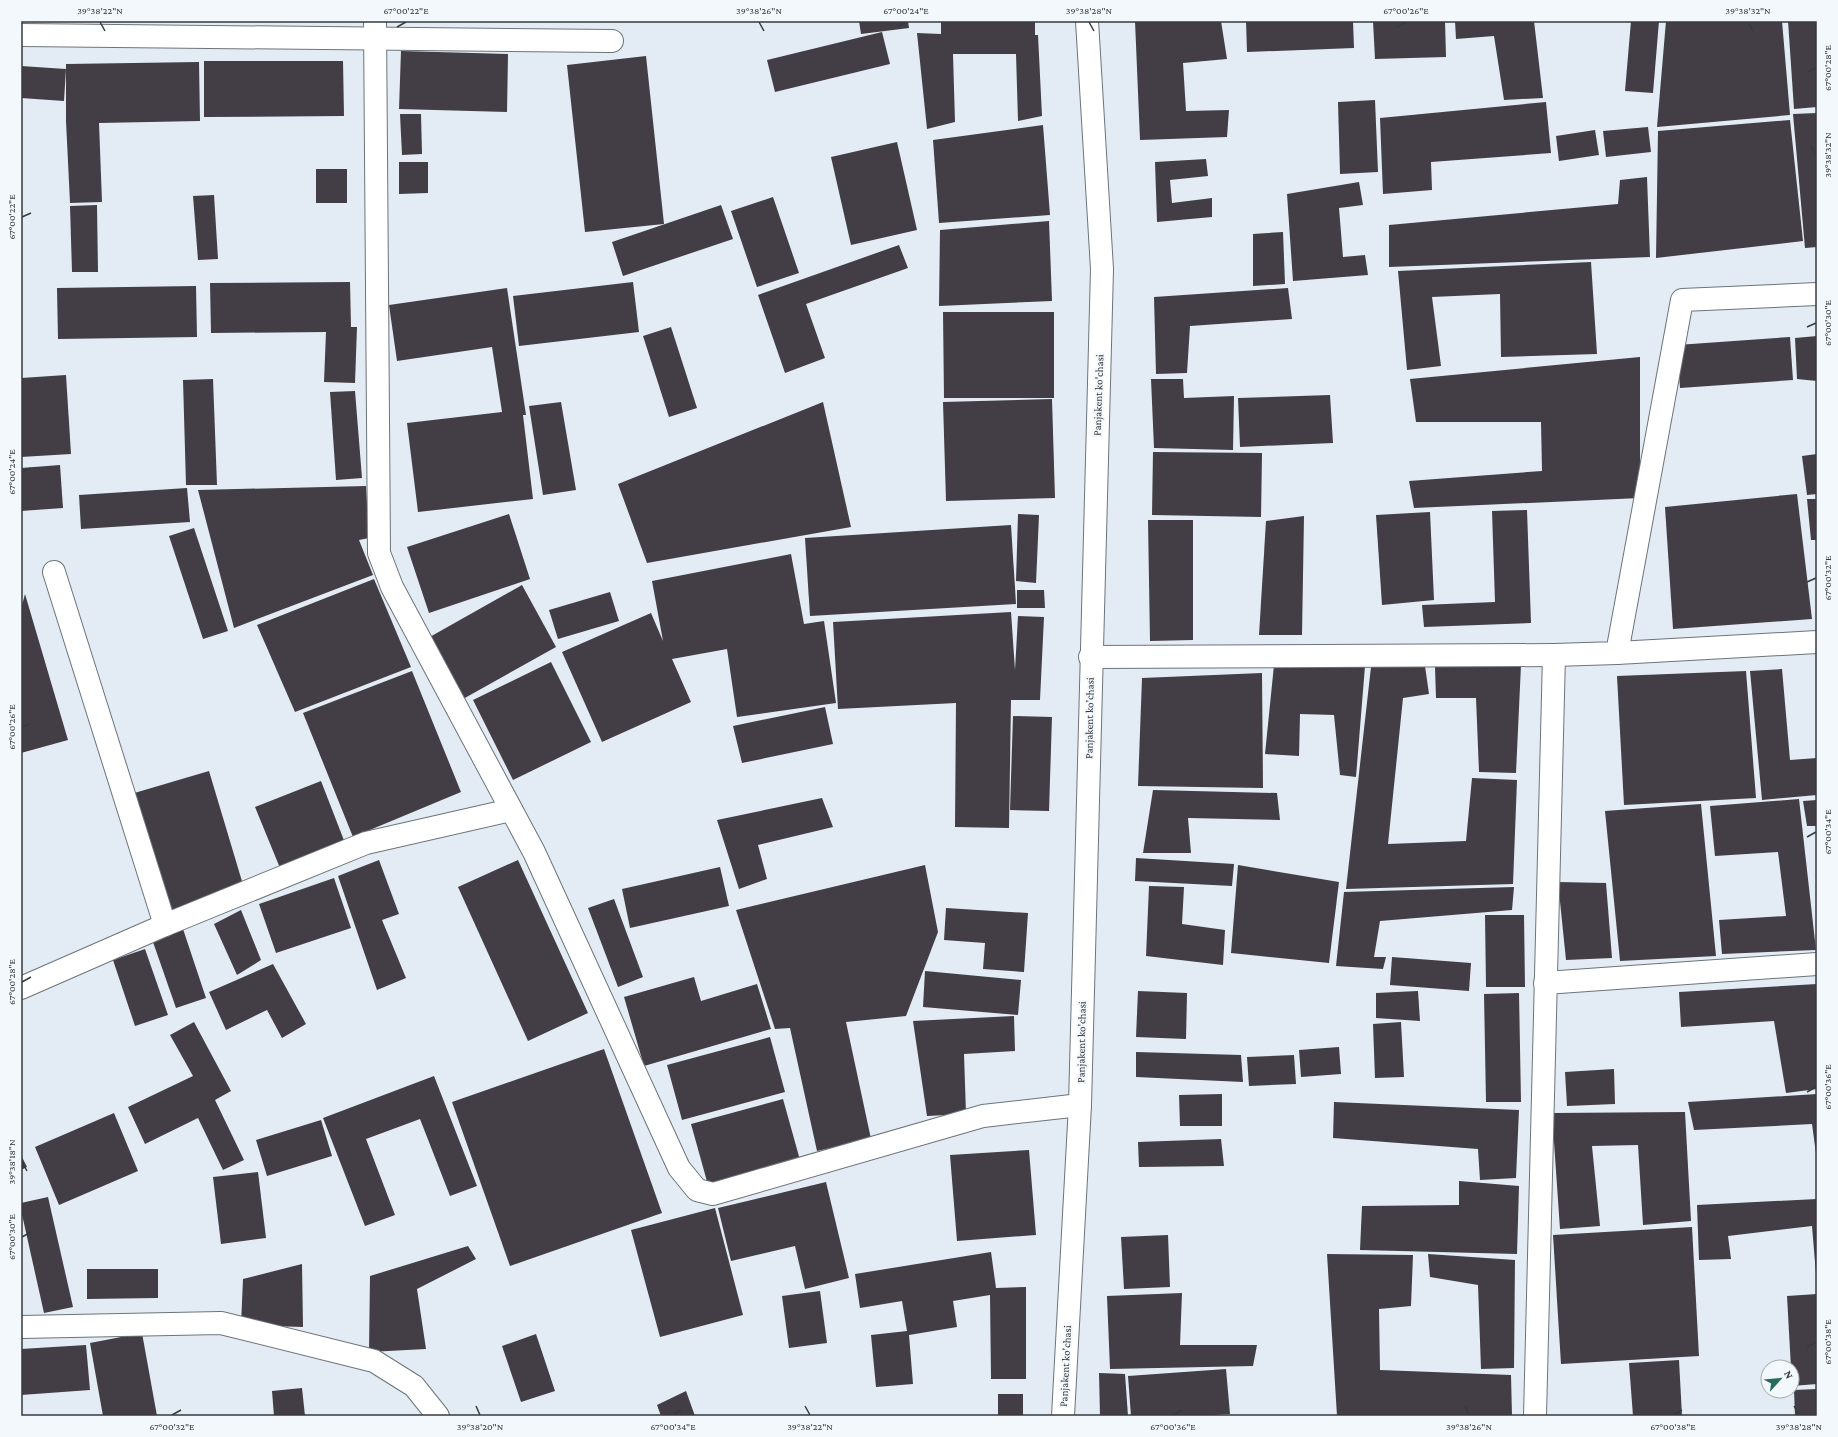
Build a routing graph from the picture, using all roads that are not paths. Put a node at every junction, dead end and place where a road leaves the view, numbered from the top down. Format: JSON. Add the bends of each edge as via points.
{"nodes":[{"id":1,"x":1087,"y":21,"type":"edge"},
{"id":2,"x":375,"y":30,"type":"edge"},
{"id":3,"x":21,"y":35,"type":"edge"},
{"id":4,"x":612,"y":41,"type":"dead end"},
{"id":5,"x":1817,"y":294,"type":"edge"},
{"id":6,"x":54,"y":572,"type":"dead end"},
{"id":7,"x":1817,"y":642,"type":"edge"},
{"id":8,"x":1617,"y":653,"type":"junction"},
{"id":9,"x":1554,"y":655,"type":"junction"},
{"id":10,"x":1090,"y":657,"type":"junction"},
{"id":11,"x":511,"y":810,"type":"junction"},
{"id":12,"x":165,"y":925,"type":"junction"},
{"id":13,"x":1817,"y":964,"type":"edge"},
{"id":14,"x":1545,"y":983,"type":"junction"},
{"id":15,"x":21,"y":988,"type":"edge"},
{"id":16,"x":1080,"y":1106,"type":"junction"},
{"id":17,"x":21,"y":1327,"type":"edge"},
{"id":18,"x":438,"y":1416,"type":"edge"},
{"id":19,"x":1063,"y":1416,"type":"edge"},
{"id":20,"x":1535,"y":1416,"type":"edge"}],
"edges":[{"from":1,"to":10,"type":"street","name":"Panjakent ko'chasi","via":[[1102,269]]},
{"from":2,"to":3,"type":"street"},
{"from":2,"to":4,"type":"street"},
{"from":2,"to":11,"type":"street","via":[[379,553],[392,586]]},
{"from":5,"to":8,"type":"street","via":[[1682,300]]},
{"from":6,"to":12,"type":"street"},
{"from":7,"to":8,"type":"street"},
{"from":8,"to":9,"type":"street"},
{"from":9,"to":10,"type":"street"},
{"from":9,"to":14,"type":"street"},
{"from":10,"to":16,"type":"street","name":"Panjakent ko'chasi"},
{"from":11,"to":12,"type":"street","via":[[366,844]]},
{"from":11,"to":16,"type":"street","via":[[534,852],[679,1168],[697,1190],[713,1194],[983,1116]]},
{"from":12,"to":15,"type":"street"},
{"from":13,"to":14,"type":"street"},
{"from":14,"to":20,"type":"street"},
{"from":16,"to":19,"type":"street","name":"Panjakent ko'chasi"},
{"from":17,"to":18,"type":"street","via":[[221,1323],[374,1361],[414,1386]]}]}
